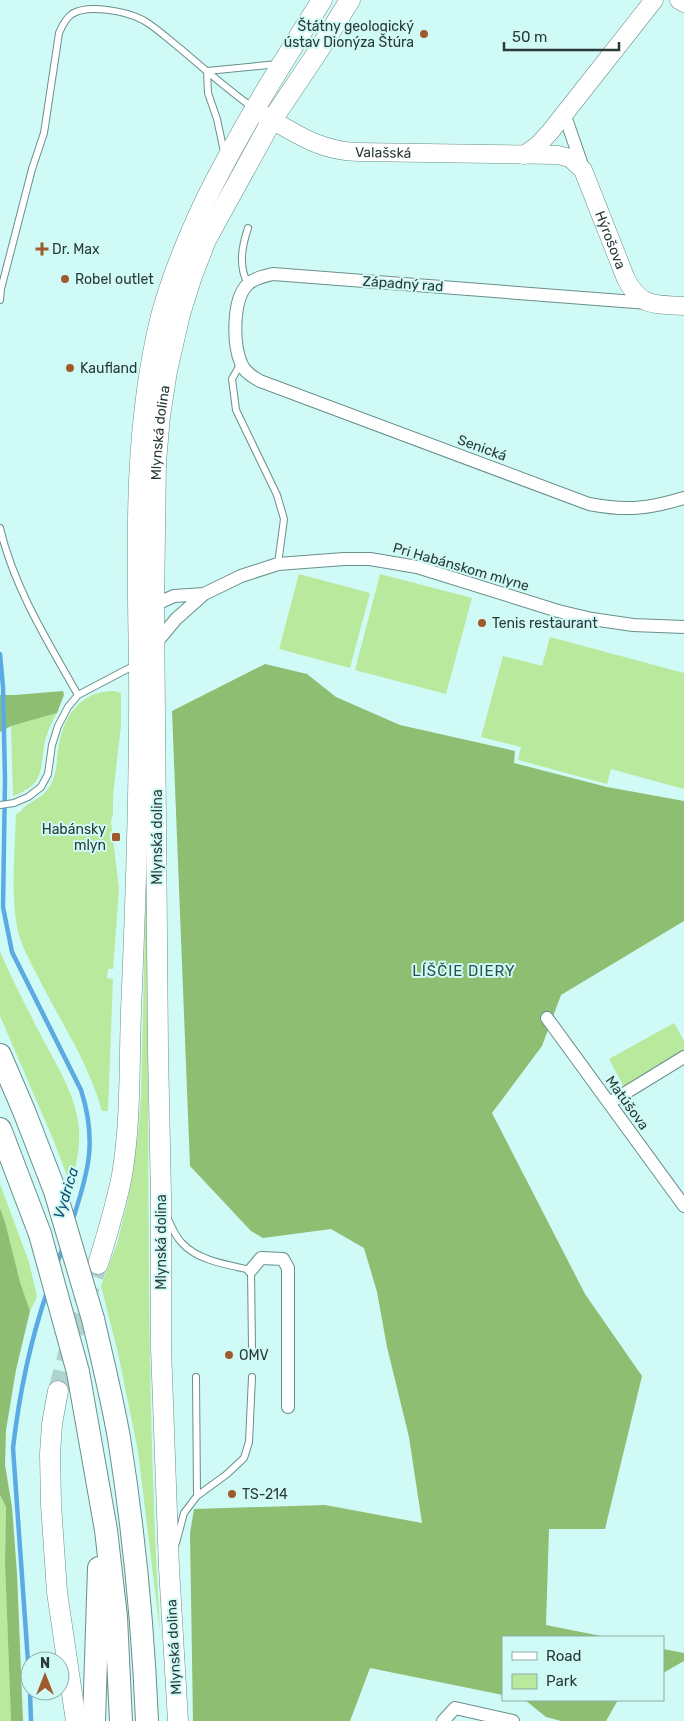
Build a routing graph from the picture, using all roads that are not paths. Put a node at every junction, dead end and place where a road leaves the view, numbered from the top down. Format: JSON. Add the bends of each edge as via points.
{"nodes":[{"id":1,"x":322,"y":0,"type":"edge"},
{"id":2,"x":350,"y":0,"type":"edge"},
{"id":3,"x":654,"y":0,"type":"edge"},
{"id":4,"x":679,"y":0,"type":"edge"},
{"id":5,"x":684,"y":3,"type":"edge"},
{"id":6,"x":282,"y":63,"type":"junction"},
{"id":7,"x":207,"y":71,"type":"junction"},
{"id":8,"x":254,"y":109,"type":"junction"},
{"id":9,"x":564,"y":114,"type":"junction"},
{"id":10,"x":272,"y":120,"type":"junction"},
{"id":11,"x":524,"y":155,"type":"junction"},
{"id":12,"x":225,"y":160,"type":"junction"},
{"id":13,"x":583,"y":170,"type":"junction"},
{"id":14,"x":248,"y":228,"type":"dead end"},
{"id":15,"x":248,"y":284,"type":"junction"},
{"id":16,"x":0,"y":300,"type":"edge"},
{"id":17,"x":648,"y":303,"type":"junction"},
{"id":18,"x":684,"y":306,"type":"edge"},
{"id":19,"x":241,"y":363,"type":"junction"},
{"id":20,"x":684,"y":498,"type":"edge"},
{"id":21,"x":0,"y":528,"type":"edge"},
{"id":22,"x":278,"y":564,"type":"junction"},
{"id":23,"x":204,"y":594,"type":"junction"},
{"id":24,"x":154,"y":604,"type":"junction"},
{"id":25,"x":138,"y":618,"type":"junction"},
{"id":26,"x":684,"y":627,"type":"edge"},
{"id":27,"x":156,"y":644,"type":"junction"},
{"id":28,"x":139,"y":662,"type":"junction"},
{"id":29,"x":78,"y":695,"type":"junction"},
{"id":30,"x":0,"y":805,"type":"edge"},
{"id":31,"x":547,"y":1018,"type":"dead end"},
{"id":32,"x":0,"y":1055,"type":"edge"},
{"id":33,"x":684,"y":1057,"type":"edge"},
{"id":34,"x":609,"y":1103,"type":"junction"},
{"id":35,"x":0,"y":1129,"type":"edge"},
{"id":36,"x":162,"y":1197,"type":"junction"},
{"id":37,"x":684,"y":1206,"type":"edge"},
{"id":38,"x":98,"y":1264,"type":"tunnel mouth"},
{"id":39,"x":251,"y":1270,"type":"junction"},
{"id":40,"x":252,"y":1348,"type":"dead end"},
{"id":41,"x":196,"y":1378,"type":"dead end"},
{"id":42,"x":252,"y":1378,"type":"dead end"},
{"id":43,"x":58,"y":1391,"type":"tunnel mouth"},
{"id":44,"x":288,"y":1407,"type":"dead end"},
{"id":45,"x":100,"y":1492,"type":"junction"},
{"id":46,"x":197,"y":1496,"type":"junction"},
{"id":47,"x":169,"y":1568,"type":"junction"},
{"id":48,"x":76,"y":1721,"type":"edge"},
{"id":49,"x":94,"y":1721,"type":"edge"},
{"id":50,"x":121,"y":1721,"type":"edge"},
{"id":51,"x":147,"y":1721,"type":"edge"},
{"id":52,"x":178,"y":1721,"type":"edge"},
{"id":53,"x":443,"y":1721,"type":"edge"},
{"id":54,"x":513,"y":1721,"type":"edge"}],
"edges":[{"from":1,"to":6,"type":"main road","name":"Mlynská dolina"},
{"from":2,"to":10,"type":"main road","name":"Mlynská dolina"},
{"from":3,"to":9,"type":"street"},
{"from":4,"to":5,"type":"street"},
{"from":6,"to":7,"type":"lane"},
{"from":6,"to":8,"type":"main road","name":"Mlynská dolina"},
{"from":7,"to":8,"type":"lane"},
{"from":7,"to":12,"type":"lane","via":[[208,93]]},
{"from":7,"to":16,"type":"lane","via":[[142,19],[123,13],[84,9],[64,22],[54,56],[44,133],[29,178]]},
{"from":8,"to":10,"type":"street","name":"Valašská"},
{"from":8,"to":12,"type":"main road","name":"Mlynská dolina"},
{"from":9,"to":11,"type":"street"},
{"from":9,"to":13,"type":"street"},
{"from":10,"to":11,"type":"street","name":"Valašská","via":[[305,140],[333,150]]},
{"from":10,"to":24,"type":"main road","name":"Mlynská dolina","via":[[206,240],[180,314],[164,394],[156,462]]},
{"from":11,"to":13,"type":"street","name":"Valašská","via":[[570,158]]},
{"from":12,"to":25,"type":"main road","name":"Mlynská dolina","via":[[180,257],[150,369],[140,458]]},
{"from":13,"to":17,"type":"street","name":"Hýrošova","via":[[626,279],[635,295]]},
{"from":14,"to":15,"type":"lane","via":[[243,243],[242,270]]},
{"from":15,"to":17,"type":"street","name":"Západný rad","via":[[273,274]]},
{"from":15,"to":19,"type":"street","via":[[236,309]]},
{"from":17,"to":18,"type":"street","name":"Západný rad"},
{"from":19,"to":20,"type":"street","name":"Senická","via":[[251,376],[273,387],[589,504],[629,508],[657,506]]},
{"from":19,"to":22,"type":"lane","via":[[232,379],[236,410],[277,495],[284,519]]},
{"from":21,"to":29,"type":"lane","via":[[5,551],[38,624]]},
{"from":22,"to":23,"type":"street","name":"Pri Habánskom mlyne","via":[[241,576]]},
{"from":22,"to":26,"type":"street","name":"Pri Habánskom mlyne","via":[[370,559],[396,562],[592,619]]},
{"from":23,"to":24,"type":"street","name":"Pri Habánskom mlyne","via":[[174,596]]},
{"from":23,"to":27,"type":"street","name":"Pri Habánskom mlyne","via":[[176,619]]},
{"from":24,"to":25,"type":"main road"},
{"from":24,"to":27,"type":"main road","name":"Mlynská dolina"},
{"from":25,"to":28,"type":"main road","name":"Mlynská dolina"},
{"from":27,"to":28,"type":"main road"},
{"from":27,"to":36,"type":"main road","name":"Mlynská dolina"},
{"from":28,"to":29,"type":"lane"},
{"from":28,"to":38,"type":"main road","name":"Mlynská dolina","via":[[139,835],[126,1141],[112,1220]]},
{"from":29,"to":30,"type":"lane","via":[[58,726],[48,774],[41,787],[14,804]]},
{"from":31,"to":34,"type":"street","name":"Matúšova"},
{"from":32,"to":51,"type":"highway","bridge":true,"via":[[55,1191],[93,1319],[118,1436],[134,1542]]},
{"from":33,"to":34,"type":"street"},
{"from":34,"to":37,"type":"street","name":"Matúšova"},
{"from":35,"to":45,"type":"highway","bridge":true,"via":[[40,1234],[78,1372]]},
{"from":36,"to":39,"type":"lane","via":[[169,1221],[182,1243],[218,1262]]},
{"from":36,"to":47,"type":"main road","name":"Mlynská dolina","via":[[161,1347]]},
{"from":39,"to":40,"type":"lane"},
{"from":39,"to":44,"type":"street","via":[[261,1258],[283,1259],[288,1268]]},
{"from":41,"to":46,"type":"lane"},
{"from":42,"to":46,"type":"lane","via":[[249,1442],[244,1458]]},
{"from":43,"to":48,"type":"main road","via":[[51,1431],[51,1504],[57,1592]]},
{"from":45,"to":49,"type":"highway"},
{"from":45,"to":50,"type":"highway","via":[[116,1617]]},
{"from":46,"to":47,"type":"lane","via":[[184,1513]]},
{"from":47,"to":52,"type":"main road","name":"Mlynská dolina"},
{"from":53,"to":54,"type":"street","via":[[454,1708]]}]}
